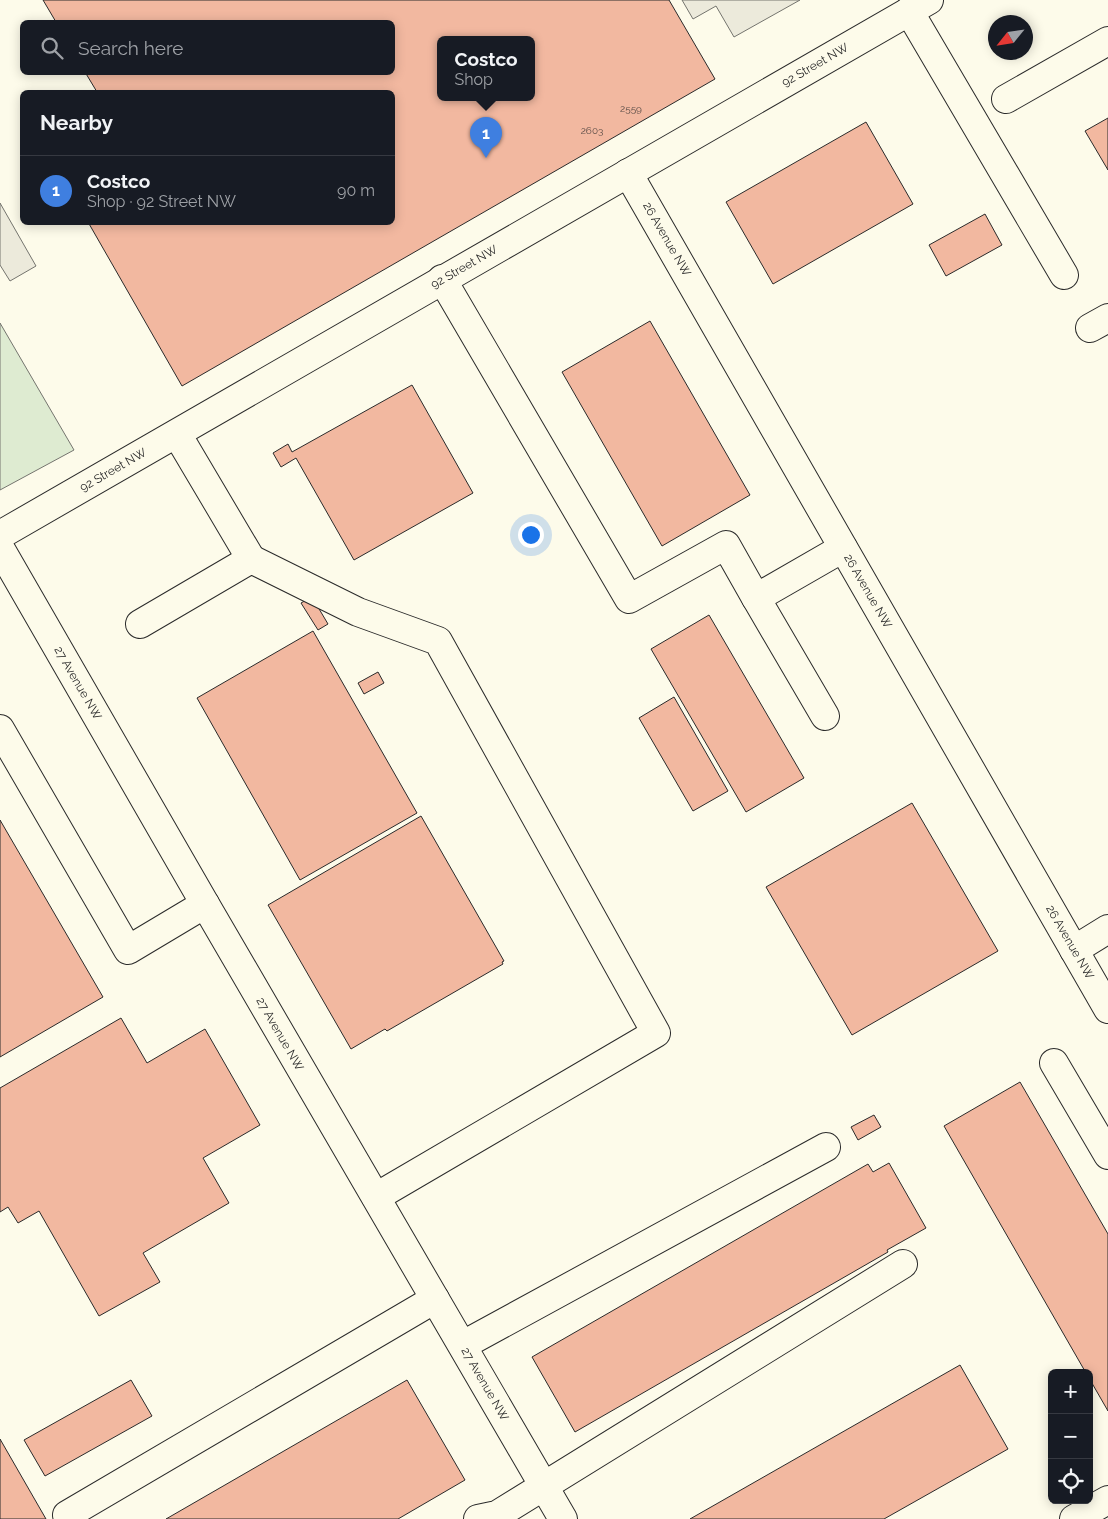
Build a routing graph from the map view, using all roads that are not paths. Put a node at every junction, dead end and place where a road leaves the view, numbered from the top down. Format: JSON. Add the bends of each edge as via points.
{"nodes":[{"id":1,"x":919,"y":6,"type":"edge"},
{"id":2,"x":1108,"y":41,"type":"edge"},
{"id":3,"x":1006,"y":99,"type":"dead end"},
{"id":4,"x":628,"y":173,"type":"junction"},
{"id":5,"x":1064,"y":275,"type":"dead end"},
{"id":6,"x":442,"y":279,"type":"junction"},
{"id":7,"x":177,"y":434,"type":"junction"},
{"id":8,"x":0,"y":534,"type":"edge"},
{"id":9,"x":0,"y":548,"type":"edge"},
{"id":10,"x":843,"y":548,"type":"junction"},
{"id":11,"x":251,"y":559,"type":"junction"},
{"id":12,"x":756,"y":598,"type":"junction"},
{"id":13,"x":140,"y":624,"type":"dead end"},
{"id":14,"x":824,"y":716,"type":"dead end"},
{"id":15,"x":0,"y":729,"type":"edge"},
{"id":16,"x":204,"y":904,"type":"junction"},
{"id":17,"x":1108,"y":929,"type":"edge"},
{"id":18,"x":1074,"y":950,"type":"junction"},
{"id":19,"x":1108,"y":1009,"type":"edge"},
{"id":20,"x":1054,"y":1063,"type":"dead end"},
{"id":21,"x":826,"y":1147,"type":"dead end"},
{"id":22,"x":1108,"y":1155,"type":"edge"},
{"id":23,"x":376,"y":1197,"type":"junction"},
{"id":24,"x":903,"y":1264,"type":"dead end"},
{"id":25,"x":435,"y":1299,"type":"junction"},
{"id":26,"x":462,"y":1345,"type":"junction"},
{"id":27,"x":543,"y":1485,"type":"junction"},
{"id":28,"x":1108,"y":1500,"type":"edge"},
{"id":29,"x":69,"y":1519,"type":"edge"},
{"id":30,"x":478,"y":1519,"type":"edge"},
{"id":31,"x":563,"y":1519,"type":"edge"},
{"id":32,"x":1074,"y":1519,"type":"edge"}],
"edges":[{"from":1,"to":4,"type":"street","name":"92 Street NW"},
{"from":1,"to":5,"type":"street"},
{"from":2,"to":3,"type":"street"},
{"from":4,"to":6,"type":"street","name":"92 Street NW"},
{"from":4,"to":10,"type":"street","name":"26 Avenue NW"},
{"from":6,"to":7,"type":"street","name":"92 Street NW"},
{"from":6,"to":12,"type":"street","via":[[629,599],[726,545]]},
{"from":7,"to":8,"type":"street","name":"92 Street NW"},
{"from":7,"to":11,"type":"street"},
{"from":9,"to":16,"type":"street","name":"27 Avenue NW"},
{"from":10,"to":12,"type":"street"},
{"from":10,"to":18,"type":"street","name":"26 Avenue NW"},
{"from":11,"to":13,"type":"street"},
{"from":11,"to":23,"type":"street","via":[[358,612],[438,641],[656,1032]]},
{"from":12,"to":14,"type":"street"},
{"from":15,"to":16,"type":"street","via":[[128,950]]},
{"from":16,"to":23,"type":"street","name":"27 Avenue NW"},
{"from":17,"to":18,"type":"street"},
{"from":18,"to":19,"type":"street","name":"26 Avenue NW"},
{"from":20,"to":22,"type":"street"},
{"from":21,"to":26,"type":"street"},
{"from":23,"to":25,"type":"street","name":"27 Avenue NW"},
{"from":24,"to":27,"type":"street"},
{"from":25,"to":26,"type":"street","name":"27 Avenue NW"},
{"from":25,"to":29,"type":"street","via":[[67,1515]]},
{"from":26,"to":27,"type":"street","name":"27 Avenue NW"},
{"from":27,"to":30,"type":"street","via":[[497,1514]]},
{"from":27,"to":31,"type":"street","name":"27 Avenue NW"},
{"from":28,"to":32,"type":"street"}]}
